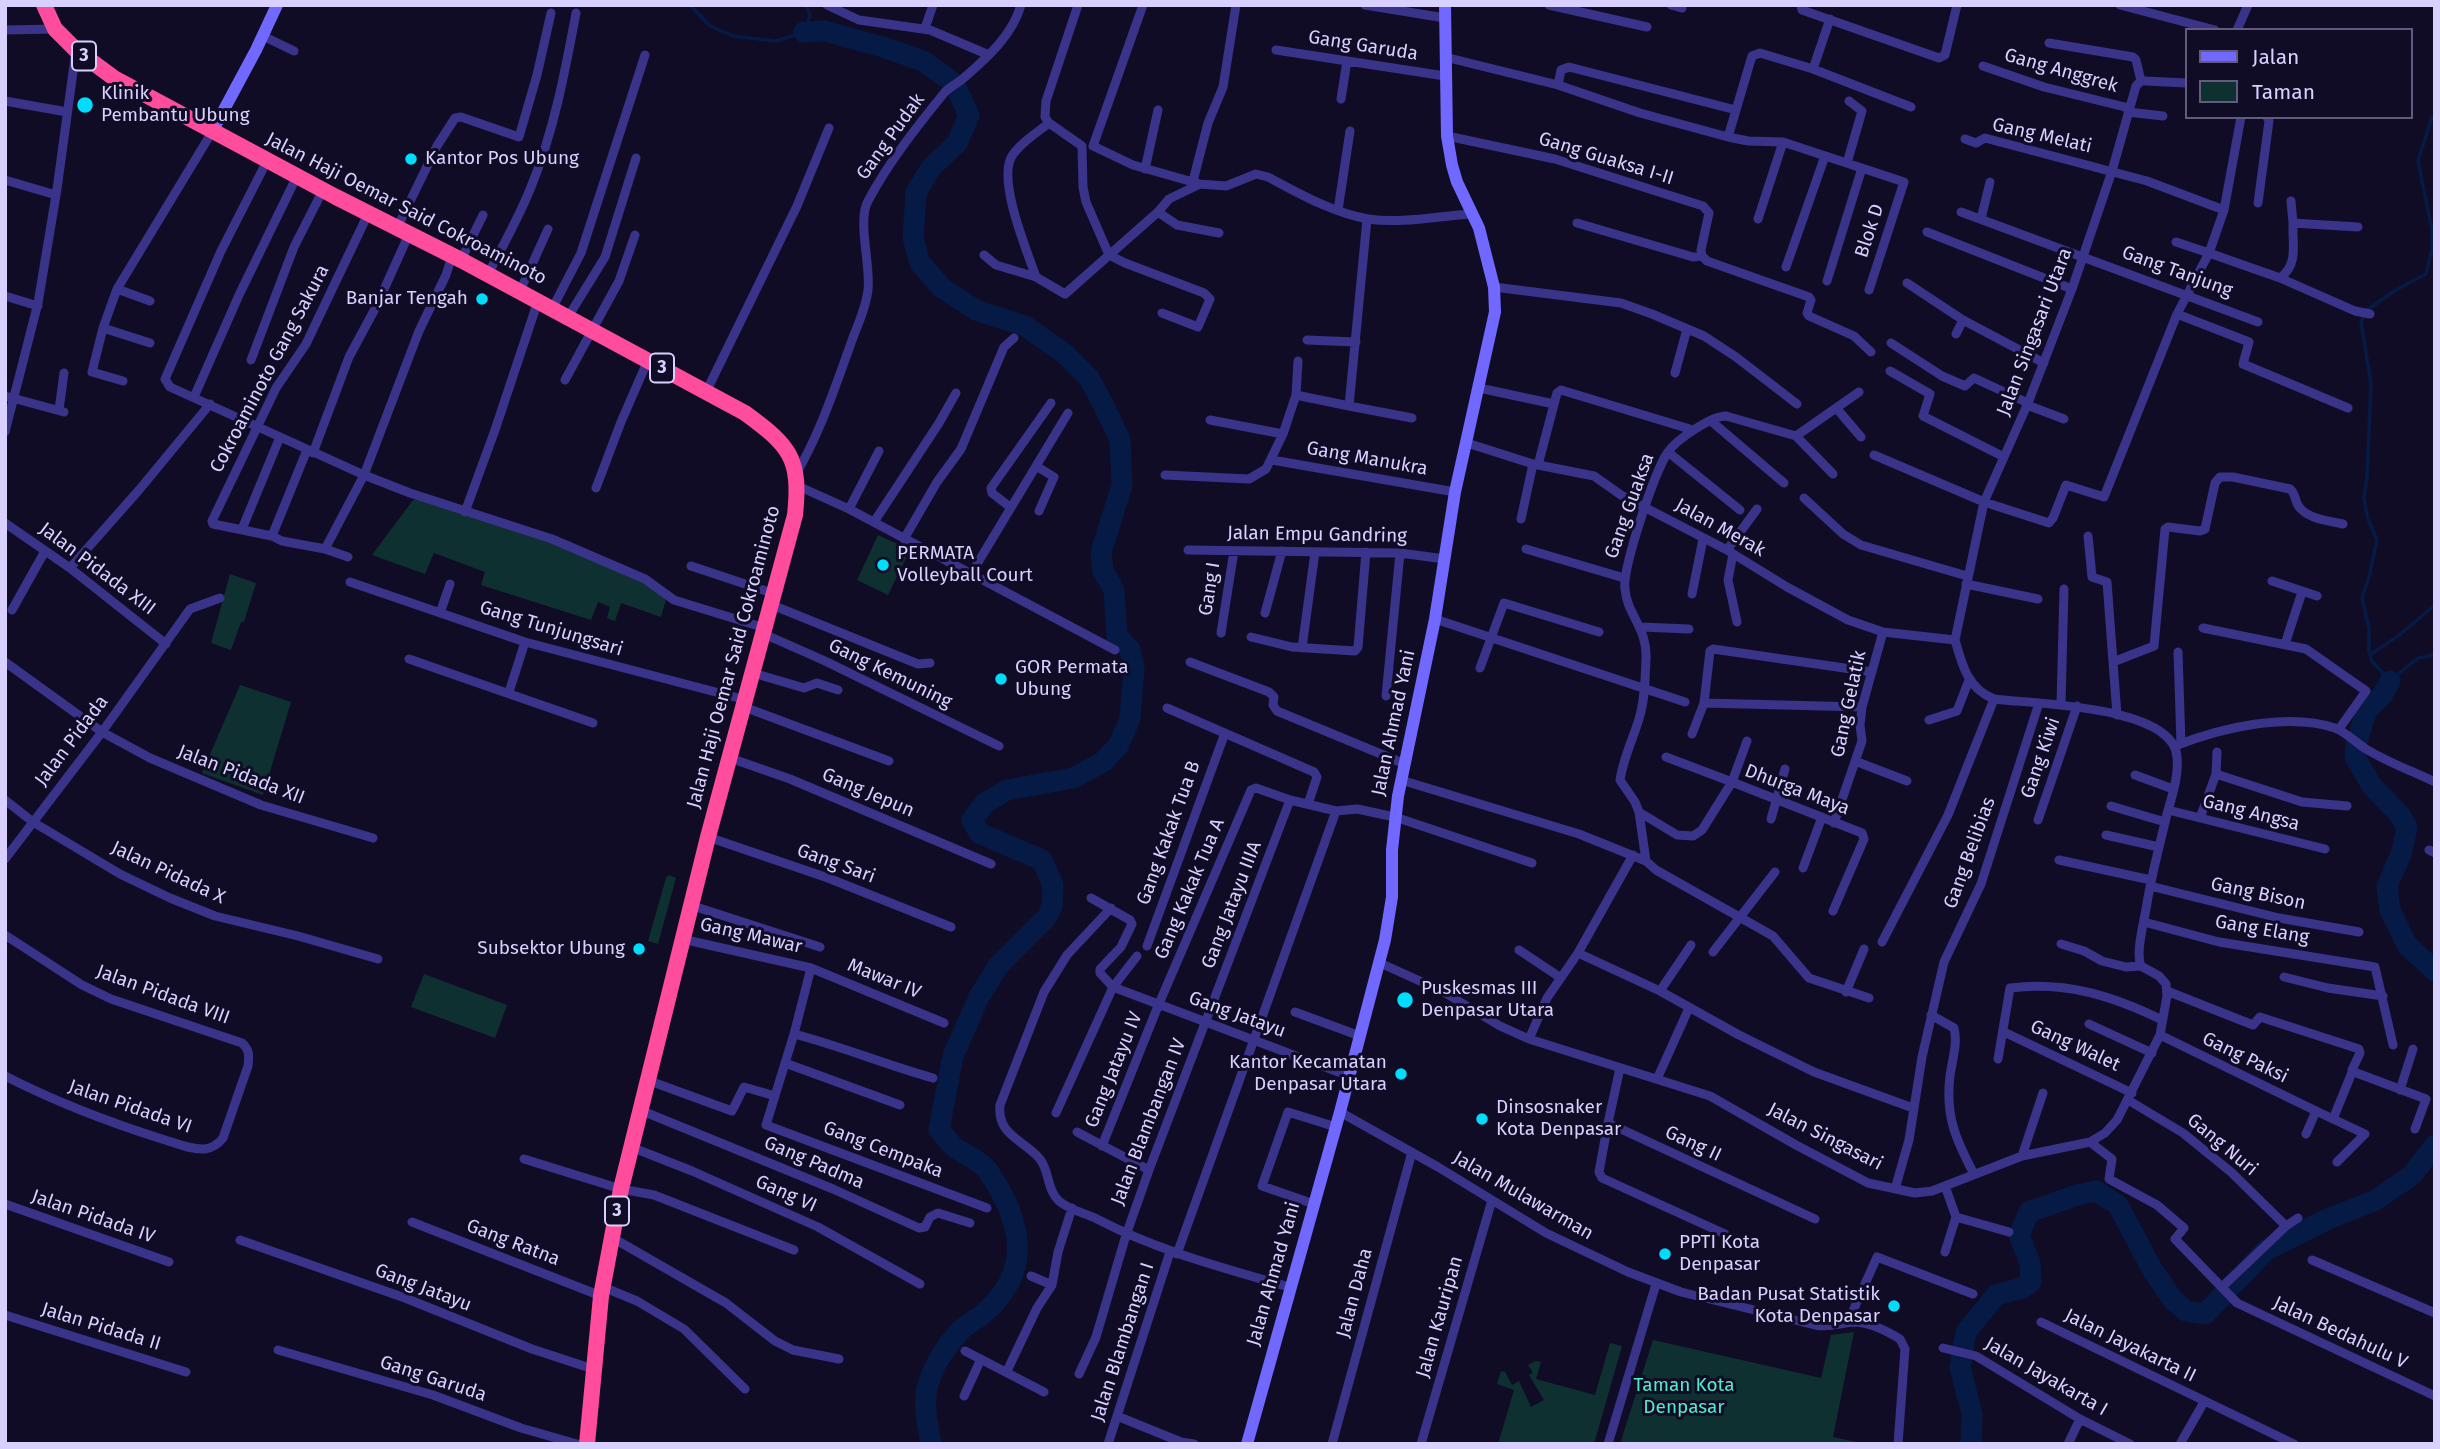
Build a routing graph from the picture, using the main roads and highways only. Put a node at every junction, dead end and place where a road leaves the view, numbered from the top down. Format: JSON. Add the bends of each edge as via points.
{"nodes":[{"id":1,"x":44,"y":5,"type":"edge"},
{"id":2,"x":277,"y":5,"type":"edge"},
{"id":3,"x":1445,"y":12,"type":"edge"},
{"id":4,"x":212,"y":132,"type":"junction"},
{"id":5,"x":587,"y":1444,"type":"edge"},
{"id":6,"x":1247,"y":1444,"type":"edge"}],
"edges":[{"from":1,"to":4,"type":"highway","name":"Jalan Haji Oemar Said Cokroaminoto","number":"3","via":[[55,29],[76,50],[114,78]]},
{"from":2,"to":4,"type":"main road"},
{"from":3,"to":6,"type":"main road","name":"Jalan Ahmad Yani","via":[[1447,136],[1457,182],[1479,228],[1494,287],[1495,312],[1455,492],[1395,817],[1392,897],[1380,963]]},
{"from":4,"to":5,"type":"highway","name":"Jalan Haji Oemar Said Cokroaminoto","number":"3","via":[[745,413],[771,432],[789,455],[797,480],[795,515],[708,837],[621,1189],[602,1291]]}]}
